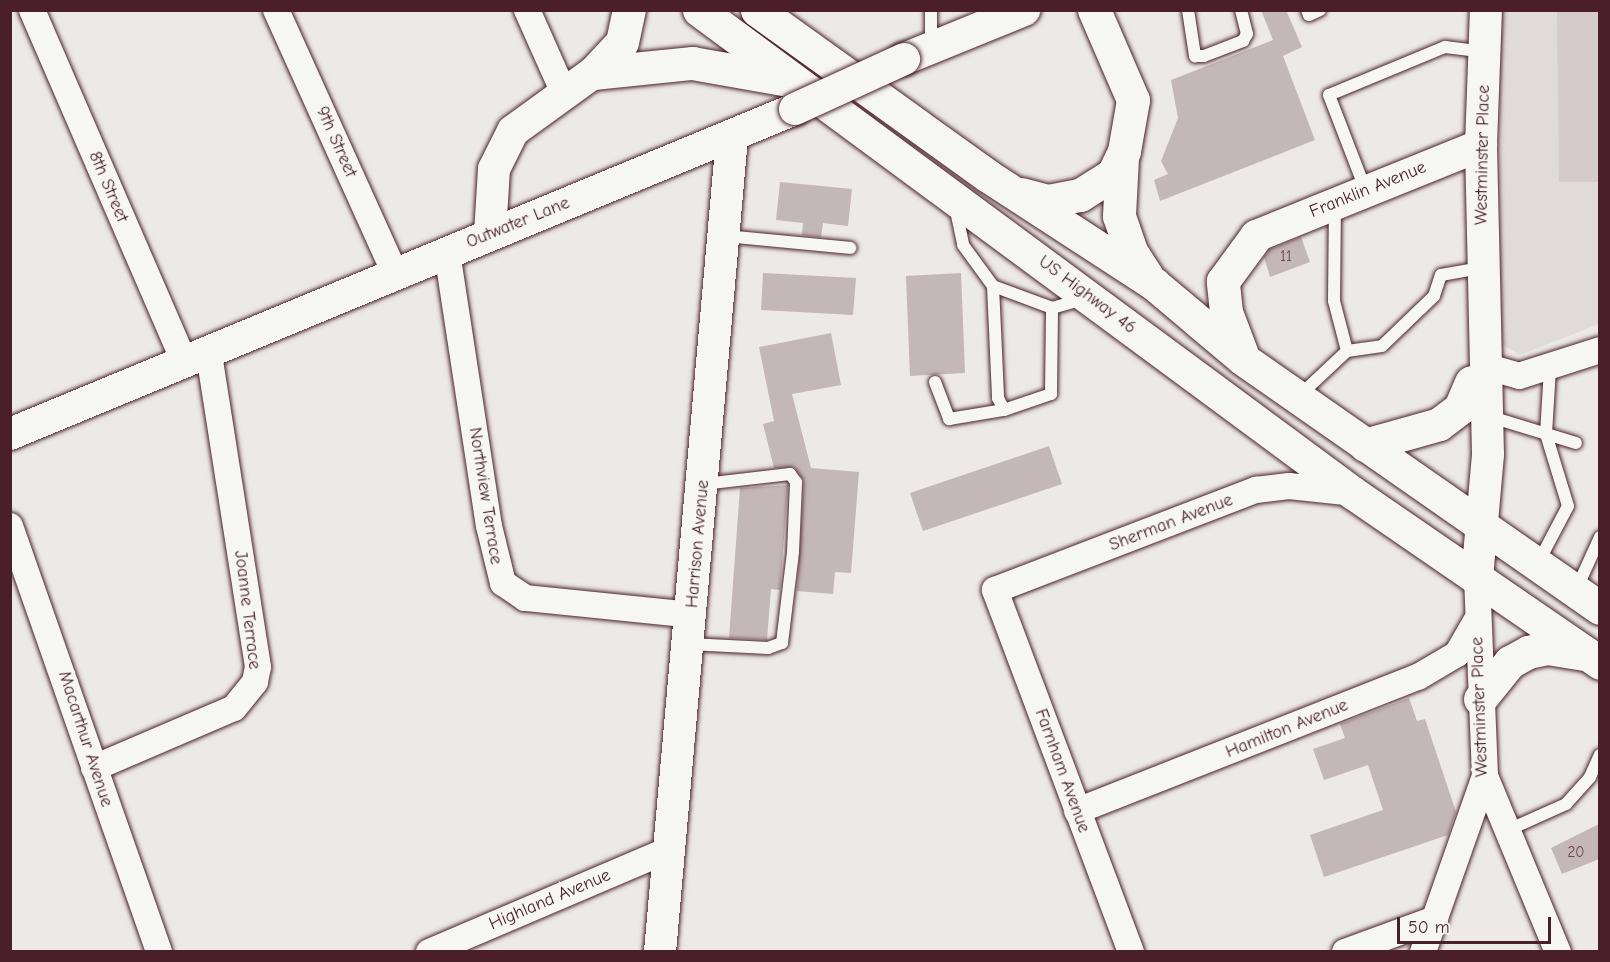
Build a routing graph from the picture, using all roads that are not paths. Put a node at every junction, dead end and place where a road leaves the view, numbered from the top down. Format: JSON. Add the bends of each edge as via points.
{"nodes":[{"id":1,"x":32,"y":10,"type":"edge"},
{"id":2,"x":276,"y":10,"type":"edge"},
{"id":3,"x":527,"y":10,"type":"edge"},
{"id":4,"x":629,"y":10,"type":"edge"},
{"id":5,"x":699,"y":10,"type":"edge"},
{"id":6,"x":757,"y":10,"type":"edge"},
{"id":7,"x":931,"y":10,"type":"edge"},
{"id":8,"x":1024,"y":10,"type":"edge"},
{"id":9,"x":1094,"y":10,"type":"edge"},
{"id":10,"x":1188,"y":10,"type":"edge"},
{"id":11,"x":1241,"y":10,"type":"edge"},
{"id":12,"x":1307,"y":10,"type":"edge"},
{"id":13,"x":1320,"y":10,"type":"edge"},
{"id":14,"x":1486,"y":10,"type":"edge"},
{"id":15,"x":1486,"y":53,"type":"junction"},
{"id":16,"x":918,"y":54,"type":"junction"},
{"id":17,"x":593,"y":73,"type":"junction"},
{"id":18,"x":563,"y":91,"type":"junction"},
{"id":19,"x":800,"y":97,"type":"junction"},
{"id":20,"x":732,"y":137,"type":"junction"},
{"id":21,"x":1481,"y":145,"type":"junction"},
{"id":22,"x":1124,"y":151,"type":"junction"},
{"id":23,"x":988,"y":176,"type":"junction"},
{"id":24,"x":1366,"y":191,"type":"junction"},
{"id":25,"x":954,"y":195,"type":"junction"},
{"id":26,"x":1335,"y":203,"type":"junction"},
{"id":27,"x":490,"y":234,"type":"junction"},
{"id":28,"x":726,"y":236,"type":"junction"},
{"id":29,"x":1256,"y":236,"type":"joint"},
{"id":30,"x":850,"y":248,"type":"dead end"},
{"id":31,"x":447,"y":252,"type":"junction"},
{"id":32,"x":1481,"y":268,"type":"junction"},
{"id":33,"x":395,"y":274,"type":"junction"},
{"id":34,"x":1154,"y":284,"type":"junction"},
{"id":35,"x":993,"y":286,"type":"junction"},
{"id":36,"x":1089,"y":297,"type":"junction"},
{"id":37,"x":1052,"y":308,"type":"junction"},
{"id":38,"x":1599,"y":350,"type":"edge"},
{"id":39,"x":1347,"y":351,"type":"junction"},
{"id":40,"x":197,"y":359,"type":"junction"},
{"id":41,"x":1243,"y":359,"type":"junction"},
{"id":42,"x":1550,"y":368,"type":"junction"},
{"id":43,"x":1480,"y":374,"type":"junction"},
{"id":44,"x":935,"y":382,"type":"dead end"},
{"id":45,"x":1298,"y":397,"type":"junction"},
{"id":46,"x":1004,"y":410,"type":"junction"},
{"id":47,"x":1488,"y":416,"type":"junction"},
{"id":48,"x":10,"y":434,"type":"edge"},
{"id":49,"x":1546,"y":434,"type":"junction"},
{"id":50,"x":1576,"y":443,"type":"dead end"},
{"id":51,"x":1365,"y":445,"type":"junction"},
{"id":52,"x":703,"y":484,"type":"junction"},
{"id":53,"x":1353,"y":493,"type":"junction"},
{"id":54,"x":1479,"y":524,"type":"junction"},
{"id":55,"x":10,"y":526,"type":"edge"},
{"id":56,"x":1599,"y":537,"type":"edge"},
{"id":57,"x":1537,"y":564,"type":"junction"},
{"id":58,"x":1477,"y":578,"type":"junction"},
{"id":59,"x":995,"y":590,"type":"joint"},
{"id":60,"x":1588,"y":599,"type":"edge"},
{"id":61,"x":1477,"y":620,"type":"junction"},
{"id":62,"x":690,"y":629,"type":"junction"},
{"id":63,"x":1592,"y":658,"type":"edge"},
{"id":64,"x":1480,"y":699,"type":"junction"},
{"id":65,"x":1599,"y":755,"type":"edge"},
{"id":66,"x":93,"y":768,"type":"junction"},
{"id":67,"x":1485,"y":776,"type":"junction"},
{"id":68,"x":1077,"y":811,"type":"junction"},
{"id":69,"x":1508,"y":830,"type":"junction"},
{"id":70,"x":670,"y":849,"type":"junction"},
{"id":71,"x":1435,"y":919,"type":"junction"},
{"id":72,"x":159,"y":951,"type":"edge"},
{"id":73,"x":429,"y":951,"type":"edge"},
{"id":74,"x":660,"y":951,"type":"edge"},
{"id":75,"x":1131,"y":951,"type":"edge"},
{"id":76,"x":1345,"y":951,"type":"edge"},
{"id":77,"x":1423,"y":951,"type":"edge"},
{"id":78,"x":1558,"y":951,"type":"edge"}],
"edges":[{"from":1,"to":40,"type":"street","name":"8th Street"},
{"from":2,"to":33,"type":"street","name":"9th Street"},
{"from":3,"to":18,"type":"street"},
{"from":4,"to":17,"type":"highway","via":[[622,42]]},
{"from":5,"to":19,"type":"highway","name":"US Highway 46"},
{"from":6,"to":23,"type":"highway"},
{"from":7,"to":16,"type":"lane"},
{"from":8,"to":16,"type":"street","name":"Outwater Lane"},
{"from":9,"to":22,"type":"highway","via":[[1133,100]]},
{"from":10,"to":11,"type":"lane","via":[[1195,56],[1204,56],[1243,41],[1247,34]]},
{"from":12,"to":13,"type":"lane","via":[[1309,15]]},
{"from":14,"to":15,"type":"street","name":"Westminster Place"},
{"from":15,"to":21,"type":"street","name":"Westminster Place"},
{"from":15,"to":24,"type":"lane","via":[[1445,47],[1329,95]]},
{"from":16,"to":19,"type":"street","name":"Outwater Lane","bridge":true},
{"from":17,"to":18,"type":"street"},
{"from":17,"to":19,"type":"highway","via":[[692,63],[737,67]]},
{"from":18,"to":27,"type":"street","via":[[513,131],[494,169]]},
{"from":19,"to":20,"type":"street","name":"Outwater Lane"},
{"from":19,"to":25,"type":"highway","name":"US Highway 46"},
{"from":20,"to":27,"type":"street","name":"Outwater Lane"},
{"from":20,"to":28,"type":"street","name":"Harrison Avenue"},
{"from":21,"to":24,"type":"street","name":"Franklin Avenue"},
{"from":21,"to":32,"type":"street","name":"Westminster Place"},
{"from":22,"to":23,"type":"highway","via":[[1101,186],[1064,199],[1031,199]]},
{"from":22,"to":34,"type":"highway","via":[[1119,216],[1131,253]]},
{"from":23,"to":34,"type":"highway"},
{"from":24,"to":26,"type":"street","name":"Franklin Avenue"},
{"from":25,"to":35,"type":"lane","via":[[960,238]]},
{"from":25,"to":36,"type":"highway","name":"US Highway 46"},
{"from":26,"to":29,"type":"street","name":"Franklin Avenue"},
{"from":26,"to":39,"type":"lane","via":[[1334,302]]},
{"from":27,"to":31,"type":"street","name":"Outwater Lane"},
{"from":28,"to":30,"type":"lane"},
{"from":28,"to":52,"type":"street","name":"Harrison Avenue"},
{"from":29,"to":41,"type":"highway","via":[[1223,281],[1226,312]]},
{"from":31,"to":33,"type":"street","name":"Outwater Lane"},
{"from":31,"to":62,"type":"street","name":"Northview Terrace","via":[[489,526],[503,583],[525,598]]},
{"from":32,"to":39,"type":"lane","via":[[1441,275],[1434,296],[1382,346]]},
{"from":32,"to":43,"type":"street","name":"Westminster Place"},
{"from":33,"to":40,"type":"street","name":"Outwater Lane"},
{"from":34,"to":41,"type":"highway"},
{"from":35,"to":37,"type":"lane"},
{"from":35,"to":46,"type":"lane","via":[[998,398]]},
{"from":36,"to":37,"type":"lane"},
{"from":36,"to":53,"type":"highway","name":"US Highway 46"},
{"from":37,"to":46,"type":"lane","via":[[1051,394]]},
{"from":38,"to":42,"type":"street"},
{"from":39,"to":45,"type":"lane"},
{"from":40,"to":48,"type":"street","name":"Outwater Lane"},
{"from":40,"to":66,"type":"street","name":"Joanne Terrace","via":[[258,667],[255,682],[234,708]]},
{"from":41,"to":45,"type":"highway"},
{"from":42,"to":43,"type":"street","via":[[1519,376]]},
{"from":42,"to":49,"type":"lane"},
{"from":43,"to":47,"type":"street","name":"Westminster Place"},
{"from":43,"to":51,"type":"highway","via":[[1460,408],[1439,424]]},
{"from":43,"to":54,"type":"street","name":"Westminster Place","via":[[1467,453]]},
{"from":44,"to":46,"type":"lane","via":[[950,419]]},
{"from":45,"to":51,"type":"highway"},
{"from":47,"to":49,"type":"lane"},
{"from":47,"to":54,"type":"street","name":"Westminster Place"},
{"from":49,"to":50,"type":"lane"},
{"from":49,"to":57,"type":"lane","via":[[1568,506]]},
{"from":51,"to":54,"type":"highway"},
{"from":52,"to":62,"type":"street","name":"Harrison Avenue"},
{"from":52,"to":62,"type":"lane","via":[[790,474],[796,482],[793,552],[782,643],[768,648]]},
{"from":53,"to":58,"type":"highway","name":"US Highway 46"},
{"from":53,"to":59,"type":"street","name":"Sherman Avenue","via":[[1289,486],[1256,490]]},
{"from":54,"to":57,"type":"highway"},
{"from":54,"to":58,"type":"street","name":"Westminster Place"},
{"from":55,"to":66,"type":"street","name":"Macarthur Avenue"},
{"from":56,"to":60,"type":"lane"},
{"from":57,"to":60,"type":"highway"},
{"from":58,"to":61,"type":"street","name":"Westminster Place"},
{"from":58,"to":63,"type":"highway","name":"US Highway 46"},
{"from":59,"to":68,"type":"street","name":"Farnham Avenue"},
{"from":61,"to":64,"type":"street","name":"Westminster Place"},
{"from":61,"to":68,"type":"street","name":"Hamilton Avenue","via":[[1457,654],[1418,677]]},
{"from":62,"to":70,"type":"street","name":"Harrison Avenue"},
{"from":63,"to":64,"type":"highway","via":[[1547,648],[1528,652],[1510,662]]},
{"from":64,"to":67,"type":"street","name":"Westminster Place"},
{"from":65,"to":69,"type":"lane","via":[[1590,777],[1566,804]]},
{"from":66,"to":72,"type":"street","name":"Macarthur Avenue"},
{"from":67,"to":69,"type":"street"},
{"from":67,"to":71,"type":"street","name":"Westminster Place"},
{"from":68,"to":75,"type":"street","name":"Farnham Avenue"},
{"from":69,"to":78,"type":"street"},
{"from":70,"to":73,"type":"street","name":"Highland Avenue"},
{"from":70,"to":74,"type":"street","name":"Harrison Avenue"},
{"from":71,"to":76,"type":"street"},
{"from":71,"to":77,"type":"street","name":"Westminster Place"}]}
